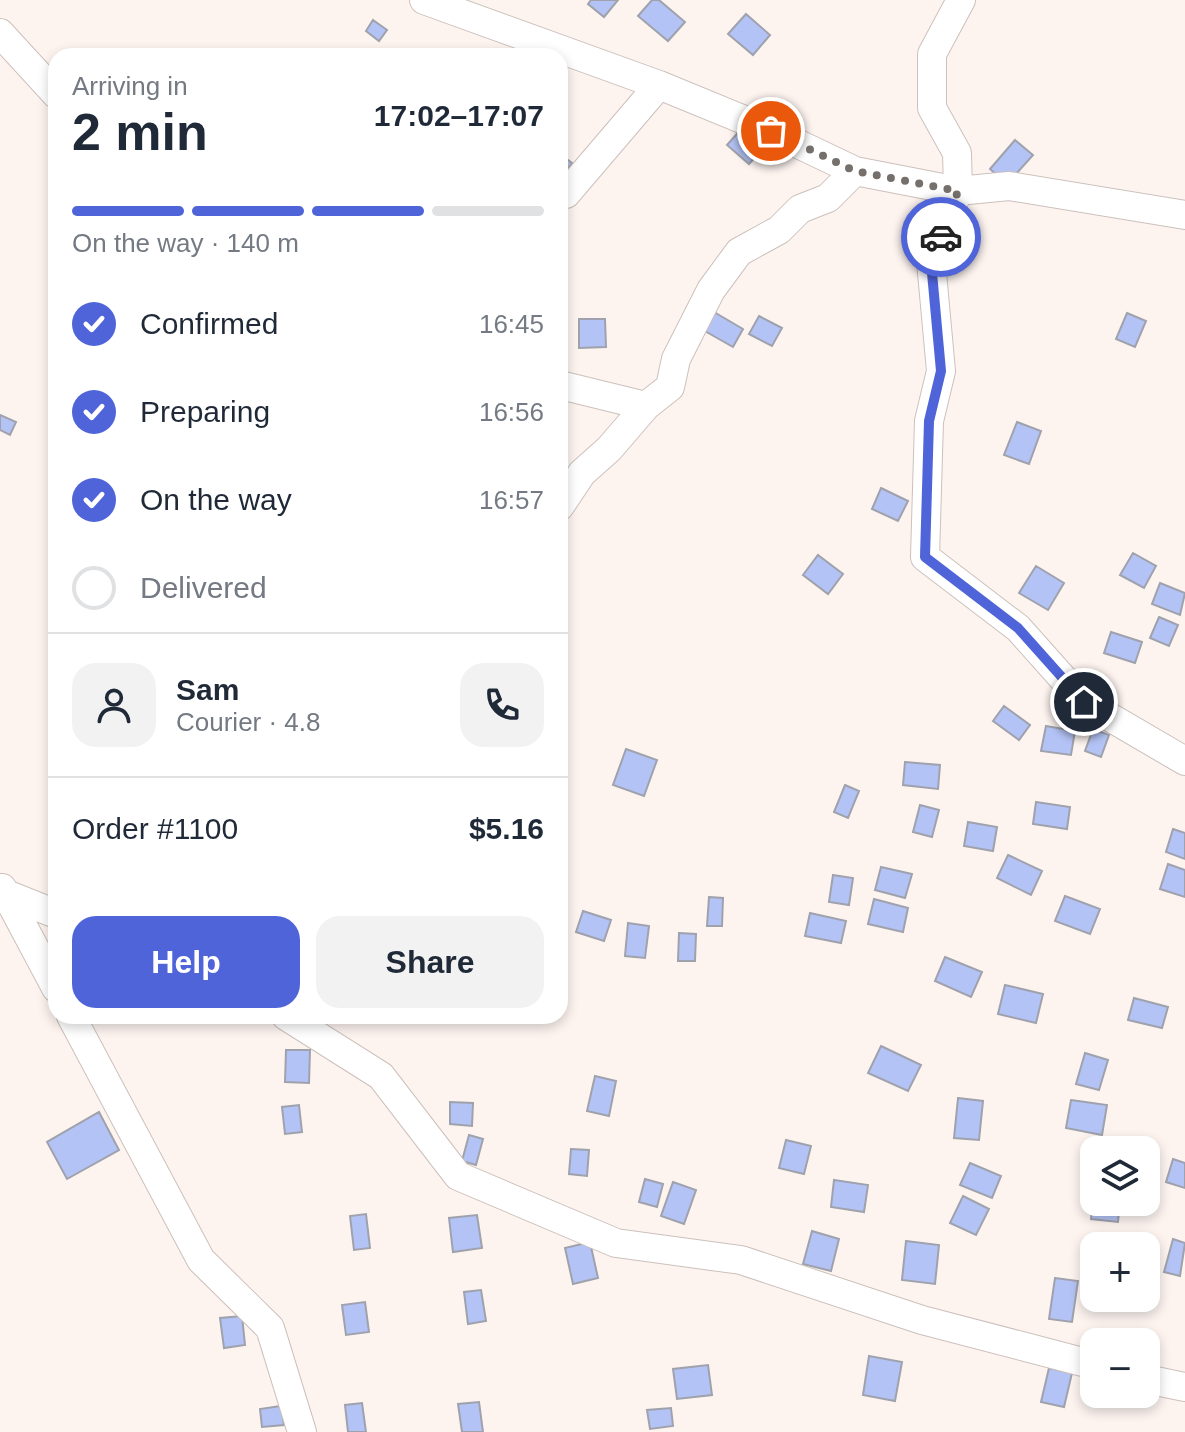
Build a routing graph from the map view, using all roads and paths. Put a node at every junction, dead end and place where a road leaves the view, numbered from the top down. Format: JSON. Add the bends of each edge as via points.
{"nodes":[{"id":1,"x":424,"y":0,"type":"edge"},
{"id":2,"x":961,"y":0,"type":"edge"},
{"id":3,"x":0,"y":33,"type":"edge"},
{"id":4,"x":557,"y":48,"type":"edge"},
{"id":5,"x":568,"y":52,"type":"edge"},
{"id":6,"x":48,"y":85,"type":"edge"},
{"id":7,"x":659,"y":85,"type":"junction"},
{"id":8,"x":855,"y":171,"type":"junction"},
{"id":9,"x":958,"y":191,"type":"junction"},
{"id":10,"x":568,"y":192,"type":"edge"},
{"id":11,"x":1185,"y":215,"type":"edge"},
{"id":12,"x":568,"y":387,"type":"edge"},
{"id":13,"x":646,"y":406,"type":"junction"},
{"id":14,"x":568,"y":494,"type":"edge"},
{"id":15,"x":1185,"y":761,"type":"edge"},
{"id":16,"x":3,"y":889,"type":"edge"},
{"id":17,"x":48,"y":910,"type":"edge"},
{"id":18,"x":48,"y":973,"type":"edge"},
{"id":19,"x":75,"y":1024,"type":"edge"},
{"id":20,"x":299,"y":1024,"type":"edge"},
{"id":21,"x":1080,"y":1361,"type":"edge"},
{"id":22,"x":1160,"y":1382,"type":"edge"},
{"id":23,"x":1185,"y":1387,"type":"edge"},
{"id":24,"x":302,"y":1432,"type":"edge"}],
"edges":[{"from":1,"to":4,"type":"street"},
{"from":2,"to":9,"type":"street","via":[[932,54],[932,108],[957,153]]},
{"from":3,"to":6,"type":"street"},
{"from":5,"to":7,"type":"street"},
{"from":7,"to":8,"type":"street"},
{"from":7,"to":10,"type":"street"},
{"from":8,"to":9,"type":"street"},
{"from":8,"to":13,"type":"street","via":[[828,198],[800,209],[779,230],[739,252],[711,290],[676,359],[670,387]]},
{"from":9,"to":11,"type":"street","via":[[1009,186]]},
{"from":9,"to":15,"type":"street","via":[[931,262],[941,371],[929,421],[925,557],[1018,628],[1084,702]]},
{"from":12,"to":13,"type":"street"},
{"from":13,"to":14,"type":"street"},
{"from":16,"to":17,"type":"street"},
{"from":16,"to":18,"type":"street"},
{"from":19,"to":24,"type":"street","via":[[201,1260],[270,1328]]},
{"from":20,"to":21,"type":"street","via":[[381,1076],[458,1176],[616,1243],[741,1260],[922,1320]]},
{"from":22,"to":23,"type":"street"}]}
